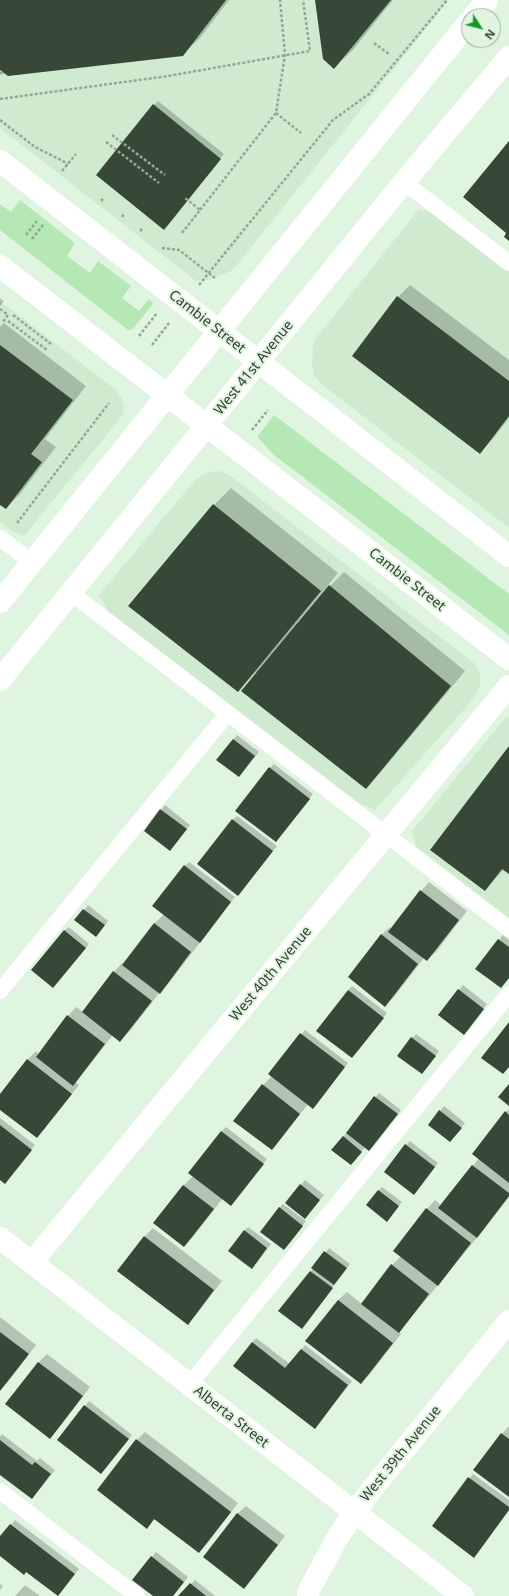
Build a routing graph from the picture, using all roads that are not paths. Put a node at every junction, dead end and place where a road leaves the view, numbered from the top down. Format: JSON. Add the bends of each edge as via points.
{"nodes":[{"id":1,"x":487,"y":0,"type":"edge"},
{"id":2,"x":480,"y":8,"type":"edge"},
{"id":3,"x":461,"y":32,"type":"edge"},
{"id":4,"x":509,"y":57,"type":"edge"},
{"id":5,"x":0,"y":161,"type":"edge"},
{"id":6,"x":404,"y":182,"type":"junction"},
{"id":7,"x":509,"y":263,"type":"edge"},
{"id":8,"x":0,"y":266,"type":"edge"},
{"id":9,"x":219,"y":331,"type":"junction"},
{"id":10,"x":258,"y":362,"type":"junction"},
{"id":11,"x":167,"y":395,"type":"junction"},
{"id":12,"x":207,"y":426,"type":"junction"},
{"id":13,"x":0,"y":538,"type":"edge"},
{"id":14,"x":509,"y":556,"type":"edge"},
{"id":15,"x":32,"y":562,"type":"junction"},
{"id":16,"x":71,"y":593,"type":"junction"},
{"id":17,"x":0,"y":602,"type":"edge"},
{"id":18,"x":509,"y":659,"type":"edge"},
{"id":19,"x":0,"y":680,"type":"edge"},
{"id":20,"x":509,"y":686,"type":"edge"},
{"id":21,"x":228,"y":713,"type":"junction"},
{"id":22,"x":386,"y":835,"type":"junction"},
{"id":23,"x":509,"y":929,"type":"edge"},
{"id":24,"x":0,"y":991,"type":"edge"},
{"id":25,"x":509,"y":994,"type":"edge"},
{"id":26,"x":0,"y":1238,"type":"edge"},
{"id":27,"x":32,"y":1262,"type":"junction"},
{"id":28,"x":509,"y":1322,"type":"edge"},
{"id":29,"x":189,"y":1385,"type":"junction"},
{"id":30,"x":0,"y":1491,"type":"edge"},
{"id":31,"x":355,"y":1512,"type":"junction"},
{"id":32,"x":137,"y":1596,"type":"edge"},
{"id":33,"x":308,"y":1596,"type":"edge"},
{"id":34,"x":463,"y":1596,"type":"edge"}],
"edges":[{"from":1,"to":2,"type":"main road"},
{"from":3,"to":9,"type":"main road"},
{"from":4,"to":6,"type":"main road","name":"West 41st Avenue"},
{"from":5,"to":9,"type":"main road","name":"Cambie Street"},
{"from":6,"to":7,"type":"lane"},
{"from":6,"to":10,"type":"main road","name":"West 41st Avenue"},
{"from":8,"to":11,"type":"main road","name":"Cambie Street"},
{"from":9,"to":10,"type":"main road","name":"Cambie Street"},
{"from":9,"to":11,"type":"main road"},
{"from":10,"to":12,"type":"main road","name":"West 41st Avenue"},
{"from":10,"to":14,"type":"main road","name":"Cambie Street"},
{"from":11,"to":12,"type":"main road","name":"Cambie Street"},
{"from":11,"to":15,"type":"main road"},
{"from":12,"to":16,"type":"main road","name":"West 41st Avenue"},
{"from":12,"to":18,"type":"main road","name":"Cambie Street"},
{"from":13,"to":15,"type":"lane"},
{"from":15,"to":17,"type":"main road"},
{"from":16,"to":19,"type":"main road","name":"West 41st Avenue"},
{"from":16,"to":21,"type":"lane"},
{"from":20,"to":22,"type":"main road","name":"West 40th Avenue"},
{"from":21,"to":22,"type":"lane"},
{"from":21,"to":24,"type":"lane"},
{"from":22,"to":23,"type":"lane"},
{"from":22,"to":27,"type":"main road","name":"West 40th Avenue"},
{"from":25,"to":29,"type":"lane"},
{"from":26,"to":27,"type":"main road","name":"Alberta Street"},
{"from":27,"to":29,"type":"main road","name":"Alberta Street"},
{"from":28,"to":31,"type":"main road","name":"West 39th Avenue"},
{"from":29,"to":31,"type":"main road","name":"Alberta Street"},
{"from":30,"to":32,"type":"lane"},
{"from":31,"to":33,"type":"main road","name":"West 39th Avenue","via":[[338,1535]]},
{"from":31,"to":34,"type":"main road","name":"Alberta Street"}]}
